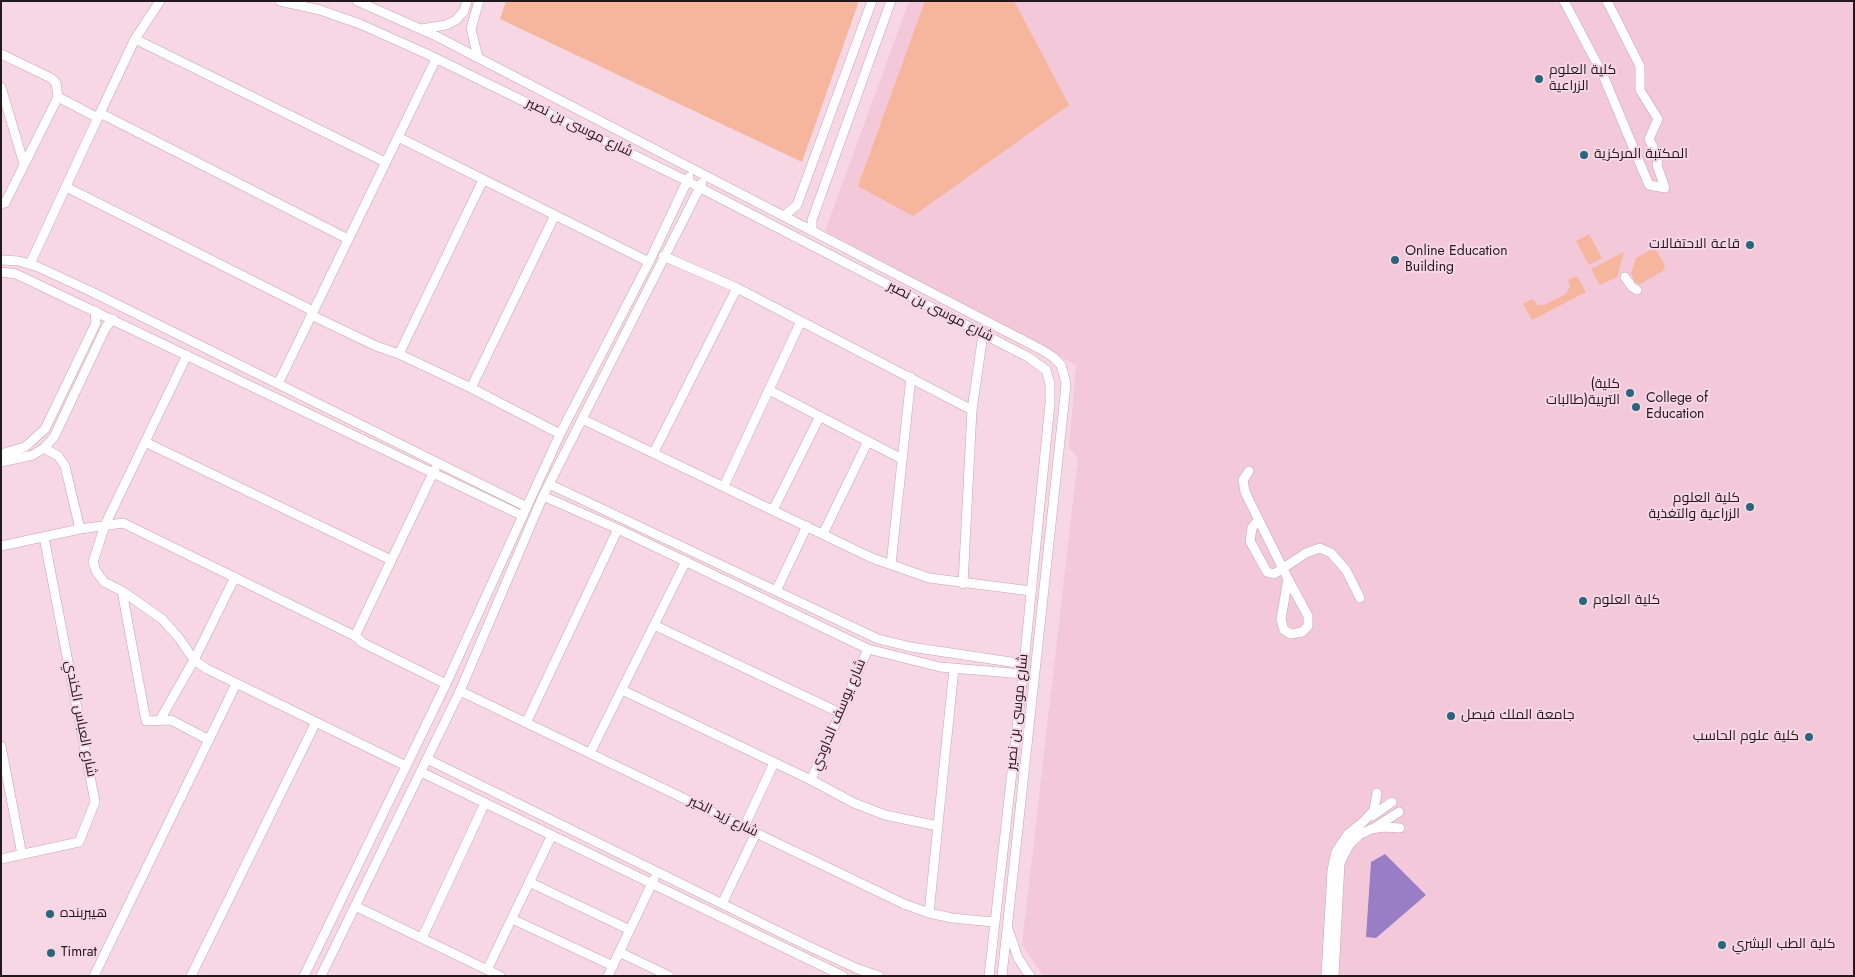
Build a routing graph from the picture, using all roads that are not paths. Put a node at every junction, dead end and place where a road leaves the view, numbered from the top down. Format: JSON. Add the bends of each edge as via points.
{"nodes":[{"id":1,"x":160,"y":1,"type":"edge"},
{"id":2,"x":280,"y":1,"type":"edge"},
{"id":3,"x":357,"y":1,"type":"edge"},
{"id":4,"x":467,"y":1,"type":"edge"},
{"id":5,"x":479,"y":1,"type":"edge"},
{"id":6,"x":872,"y":1,"type":"edge"},
{"id":7,"x":891,"y":1,"type":"edge"},
{"id":8,"x":1564,"y":1,"type":"edge"},
{"id":9,"x":1607,"y":1,"type":"edge"},
{"id":10,"x":379,"y":5,"type":"edge"},
{"id":11,"x":421,"y":29,"type":"junction"},
{"id":12,"x":135,"y":39,"type":"junction"},
{"id":13,"x":1,"y":54,"type":"edge"},
{"id":14,"x":478,"y":57,"type":"junction"},
{"id":15,"x":436,"y":59,"type":"junction"},
{"id":16,"x":1,"y":87,"type":"edge"},
{"id":17,"x":58,"y":97,"type":"junction"},
{"id":18,"x":99,"y":116,"type":"junction"},
{"id":19,"x":398,"y":137,"type":"junction"},
{"id":20,"x":386,"y":162,"type":"junction"},
{"id":21,"x":24,"y":164,"type":"junction"},
{"id":22,"x":692,"y":169,"type":"junction"},
{"id":23,"x":706,"y":176,"type":"junction"},
{"id":24,"x":483,"y":180,"type":"junction"},
{"id":25,"x":687,"y":181,"type":"junction"},
{"id":26,"x":66,"y":187,"type":"junction"},
{"id":27,"x":700,"y":187,"type":"junction"},
{"id":28,"x":1,"y":204,"type":"edge"},
{"id":29,"x":555,"y":215,"type":"junction"},
{"id":30,"x":784,"y":216,"type":"junction"},
{"id":31,"x":812,"y":231,"type":"junction"},
{"id":32,"x":348,"y":239,"type":"junction"},
{"id":33,"x":663,"y":256,"type":"junction"},
{"id":34,"x":1,"y":260,"type":"edge"},
{"id":35,"x":649,"y":262,"type":"junction"},
{"id":36,"x":30,"y":264,"type":"junction"},
{"id":37,"x":1,"y":272,"type":"edge"},
{"id":38,"x":1625,"y":277,"type":"dead end"},
{"id":39,"x":737,"y":288,"type":"junction"},
{"id":40,"x":1637,"y":290,"type":"dead end"},
{"id":41,"x":96,"y":311,"type":"junction"},
{"id":42,"x":312,"y":313,"type":"junction"},
{"id":43,"x":113,"y":319,"type":"junction"},
{"id":44,"x":801,"y":321,"type":"junction"},
{"id":45,"x":983,"y":334,"type":"junction"},
{"id":46,"x":399,"y":354,"type":"junction"},
{"id":47,"x":187,"y":355,"type":"junction"},
{"id":48,"x":911,"y":378,"type":"junction"},
{"id":49,"x":278,"y":384,"type":"junction"},
{"id":50,"x":470,"y":388,"type":"junction"},
{"id":51,"x":769,"y":390,"type":"junction"},
{"id":52,"x":972,"y":410,"type":"junction"},
{"id":53,"x":820,"y":416,"type":"junction"},
{"id":54,"x":582,"y":419,"type":"junction"},
{"id":55,"x":560,"y":434,"type":"junction"},
{"id":56,"x":868,"y":441,"type":"junction"},
{"id":57,"x":146,"y":442,"type":"junction"},
{"id":58,"x":44,"y":448,"type":"junction"},
{"id":59,"x":654,"y":452,"type":"junction"},
{"id":60,"x":1,"y":454,"type":"edge"},
{"id":61,"x":902,"y":459,"type":"junction"},
{"id":62,"x":1,"y":462,"type":"edge"},
{"id":63,"x":438,"y":463,"type":"junction"},
{"id":64,"x":1249,"y":471,"type":"dead end"},
{"id":65,"x":433,"y":474,"type":"junction"},
{"id":66,"x":549,"y":484,"type":"junction"},
{"id":67,"x":724,"y":486,"type":"junction"},
{"id":68,"x":543,"y":496,"type":"junction"},
{"id":69,"x":528,"y":508,"type":"junction"},
{"id":70,"x":773,"y":510,"type":"junction"},
{"id":71,"x":523,"y":516,"type":"junction"},
{"id":72,"x":1258,"y":520,"type":"junction"},
{"id":73,"x":105,"y":525,"type":"junction"},
{"id":74,"x":807,"y":526,"type":"junction"},
{"id":75,"x":80,"y":529,"type":"junction"},
{"id":76,"x":618,"y":529,"type":"junction"},
{"id":77,"x":823,"y":534,"type":"junction"},
{"id":78,"x":44,"y":537,"type":"junction"},
{"id":79,"x":1,"y":546,"type":"edge"},
{"id":80,"x":391,"y":560,"type":"junction"},
{"id":81,"x":686,"y":562,"type":"junction"},
{"id":82,"x":890,"y":564,"type":"junction"},
{"id":83,"x":1282,"y":568,"type":"junction"},
{"id":84,"x":235,"y":577,"type":"junction"},
{"id":85,"x":1288,"y":579,"type":"junction"},
{"id":86,"x":963,"y":584,"type":"junction"},
{"id":87,"x":122,"y":591,"type":"junction"},
{"id":88,"x":776,"y":591,"type":"junction"},
{"id":89,"x":1031,"y":591,"type":"junction"},
{"id":90,"x":1360,"y":598,"type":"dead end"},
{"id":91,"x":798,"y":601,"type":"junction"},
{"id":92,"x":792,"y":612,"type":"junction"},
{"id":93,"x":654,"y":625,"type":"junction"},
{"id":94,"x":355,"y":636,"type":"junction"},
{"id":95,"x":868,"y":649,"type":"junction"},
{"id":96,"x":194,"y":660,"type":"junction"},
{"id":97,"x":1024,"y":664,"type":"junction"},
{"id":98,"x":954,"y":668,"type":"junction"},
{"id":99,"x":1023,"y":674,"type":"junction"},
{"id":100,"x":236,"y":684,"type":"junction"},
{"id":101,"x":446,"y":684,"type":"junction"},
{"id":102,"x":622,"y":690,"type":"junction"},
{"id":103,"x":460,"y":691,"type":"junction"},
{"id":104,"x":840,"y":713,"type":"junction"},
{"id":105,"x":160,"y":720,"type":"junction"},
{"id":106,"x":316,"y":722,"type":"junction"},
{"id":107,"x":526,"y":723,"type":"junction"},
{"id":108,"x":209,"y":740,"type":"junction"},
{"id":109,"x":1,"y":746,"type":"edge"},
{"id":110,"x":590,"y":754,"type":"junction"},
{"id":111,"x":427,"y":759,"type":"junction"},
{"id":112,"x":774,"y":763,"type":"junction"},
{"id":113,"x":406,"y":766,"type":"junction"},
{"id":114,"x":421,"y":772,"type":"junction"},
{"id":115,"x":811,"y":780,"type":"junction"},
{"id":116,"x":1376,"y":793,"type":"dead end"},
{"id":117,"x":1392,"y":802,"type":"dead end"},
{"id":118,"x":485,"y":803,"type":"junction"},
{"id":119,"x":1399,"y":812,"type":"dead end"},
{"id":120,"x":1364,"y":821,"type":"junction"},
{"id":121,"x":938,"y":826,"type":"junction"},
{"id":122,"x":744,"y":827,"type":"junction"},
{"id":123,"x":1400,"y":828,"type":"dead end"},
{"id":124,"x":1371,"y":830,"type":"junction"},
{"id":125,"x":756,"y":833,"type":"junction"},
{"id":126,"x":552,"y":835,"type":"junction"},
{"id":127,"x":22,"y":855,"type":"junction"},
{"id":128,"x":1,"y":860,"type":"edge"},
{"id":129,"x":657,"y":872,"type":"junction"},
{"id":130,"x":529,"y":882,"type":"junction"},
{"id":131,"x":652,"y":883,"type":"junction"},
{"id":132,"x":722,"y":904,"type":"junction"},
{"id":133,"x":355,"y":906,"type":"junction"},
{"id":134,"x":928,"y":913,"type":"junction"},
{"id":135,"x":512,"y":919,"type":"junction"},
{"id":136,"x":994,"y":922,"type":"junction"},
{"id":137,"x":1007,"y":925,"type":"junction"},
{"id":138,"x":630,"y":930,"type":"junction"},
{"id":139,"x":422,"y":938,"type":"junction"},
{"id":140,"x":619,"y":952,"type":"junction"},
{"id":141,"x":612,"y":966,"type":"junction"},
{"id":142,"x":487,"y":970,"type":"junction"},
{"id":143,"x":324,"y":975,"type":"edge"},
{"id":144,"x":94,"y":976,"type":"edge"},
{"id":145,"x":191,"y":976,"type":"edge"},
{"id":146,"x":304,"y":976,"type":"edge"},
{"id":147,"x":500,"y":976,"type":"edge"},
{"id":148,"x":608,"y":976,"type":"edge"},
{"id":149,"x":669,"y":976,"type":"edge"},
{"id":150,"x":843,"y":976,"type":"edge"},
{"id":151,"x":879,"y":976,"type":"edge"},
{"id":152,"x":989,"y":976,"type":"edge"},
{"id":153,"x":1002,"y":976,"type":"edge"},
{"id":154,"x":1030,"y":976,"type":"edge"},
{"id":155,"x":1326,"y":976,"type":"edge"},
{"id":156,"x":1334,"y":976,"type":"edge"}],
"edges":[{"from":1,"to":12,"type":"street"},
{"from":2,"to":15,"type":"street","name":"شارع موسى بن نصير","via":[[360,24]]},
{"from":3,"to":10,"type":"street","name":"شارع موسى بن نصير"},
{"from":4,"to":11,"type":"street","via":[[456,20]]},
{"from":5,"to":14,"type":"street","via":[[471,29]]},
{"from":6,"to":30,"type":"street","via":[[797,205]]},
{"from":7,"to":31,"type":"street","via":[[812,220]]},
{"from":8,"to":9,"type":"street","via":[[1603,75],[1649,185],[1665,188],[1657,165],[1658,156],[1649,139],[1658,119],[1640,90],[1640,66]]},
{"from":10,"to":11,"type":"street","name":"شارع موسى بن نصير"},
{"from":11,"to":14,"type":"street","name":"شارع موسى بن نصير"},
{"from":12,"to":18,"type":"street"},
{"from":12,"to":20,"type":"street"},
{"from":13,"to":17,"type":"street","via":[[51,78],[56,82]]},
{"from":14,"to":22,"type":"street","name":"شارع موسى بن نصير"},
{"from":15,"to":19,"type":"street"},
{"from":15,"to":25,"type":"street","name":"شارع موسى بن نصير"},
{"from":16,"to":21,"type":"street"},
{"from":17,"to":18,"type":"street"},
{"from":17,"to":21,"type":"street"},
{"from":18,"to":26,"type":"street"},
{"from":18,"to":32,"type":"street"},
{"from":19,"to":20,"type":"street"},
{"from":19,"to":24,"type":"street"},
{"from":20,"to":32,"type":"street"},
{"from":21,"to":28,"type":"street","via":[[5,203]]},
{"from":22,"to":23,"type":"street","name":"شارع موسى بن نصير"},
{"from":22,"to":25,"type":"street"},
{"from":23,"to":27,"type":"street"},
{"from":23,"to":30,"type":"street","name":"شارع موسى بن نصير"},
{"from":24,"to":29,"type":"street"},
{"from":24,"to":46,"type":"street"},
{"from":25,"to":27,"type":"street","name":"شارع موسى بن نصير"},
{"from":25,"to":35,"type":"street"},
{"from":26,"to":36,"type":"street"},
{"from":26,"to":42,"type":"street"},
{"from":27,"to":33,"type":"street"},
{"from":27,"to":45,"type":"street","name":"شارع موسى بن نصير"},
{"from":29,"to":35,"type":"street"},
{"from":29,"to":50,"type":"street"},
{"from":30,"to":31,"type":"street","name":"شارع موسى بن نصير"},
{"from":31,"to":137,"type":"street","name":"شارع موسى بن نصير","via":[[1042,350],[1061,365],[1065,374]]},
{"from":32,"to":42,"type":"street"},
{"from":33,"to":39,"type":"street"},
{"from":33,"to":54,"type":"street"},
{"from":34,"to":36,"type":"street"},
{"from":35,"to":55,"type":"street"},
{"from":36,"to":49,"type":"street"},
{"from":37,"to":41,"type":"street","via":[[16,274]]},
{"from":38,"to":40,"type":"street"},
{"from":39,"to":44,"type":"street"},
{"from":39,"to":59,"type":"street"},
{"from":41,"to":43,"type":"street"},
{"from":41,"to":60,"type":"street","via":[[96,324],[45,430],[25,447]]},
{"from":42,"to":46,"type":"street","via":[[376,346]]},
{"from":42,"to":49,"type":"street"},
{"from":43,"to":47,"type":"street"},
{"from":43,"to":58,"type":"street","via":[[106,327],[54,437]]},
{"from":44,"to":48,"type":"street"},
{"from":44,"to":51,"type":"street"},
{"from":45,"to":52,"type":"street"},
{"from":45,"to":89,"type":"street","name":"شارع موسى بن نصير","via":[[1040,365],[1050,377]]},
{"from":46,"to":50,"type":"street"},
{"from":47,"to":57,"type":"street"},
{"from":47,"to":65,"type":"street"},
{"from":48,"to":52,"type":"street"},
{"from":48,"to":61,"type":"street"},
{"from":49,"to":63,"type":"street"},
{"from":50,"to":55,"type":"street"},
{"from":51,"to":53,"type":"street"},
{"from":51,"to":67,"type":"street"},
{"from":52,"to":86,"type":"street"},
{"from":53,"to":56,"type":"street"},
{"from":53,"to":70,"type":"street"},
{"from":54,"to":59,"type":"street"},
{"from":54,"to":66,"type":"street"},
{"from":55,"to":69,"type":"street"},
{"from":56,"to":61,"type":"street"},
{"from":56,"to":77,"type":"street"},
{"from":57,"to":73,"type":"street"},
{"from":57,"to":80,"type":"street"},
{"from":58,"to":62,"type":"street","via":[[33,455]]},
{"from":58,"to":75,"type":"street","via":[[58,456],[65,466]]},
{"from":59,"to":67,"type":"street"},
{"from":61,"to":82,"type":"street"},
{"from":63,"to":65,"type":"street"},
{"from":63,"to":69,"type":"street"},
{"from":64,"to":72,"type":"street","via":[[1243,484]]},
{"from":65,"to":71,"type":"street"},
{"from":65,"to":80,"type":"street"},
{"from":66,"to":68,"type":"street"},
{"from":66,"to":88,"type":"street"},
{"from":67,"to":70,"type":"street"},
{"from":68,"to":76,"type":"street"},
{"from":68,"to":103,"type":"street"},
{"from":69,"to":71,"type":"street"},
{"from":70,"to":74,"type":"street"},
{"from":71,"to":101,"type":"street"},
{"from":72,"to":83,"type":"street"},
{"from":72,"to":83,"type":"street","via":[[1252,528],[1250,541],[1267,572],[1274,574]]},
{"from":73,"to":75,"type":"street"},
{"from":73,"to":84,"type":"street","via":[[123,523]]},
{"from":73,"to":87,"type":"street","via":[[93,562],[104,582]]},
{"from":74,"to":77,"type":"street"},
{"from":74,"to":88,"type":"street"},
{"from":75,"to":78,"type":"street"},
{"from":76,"to":81,"type":"street"},
{"from":76,"to":107,"type":"street"},
{"from":77,"to":82,"type":"street"},
{"from":78,"to":79,"type":"street"},
{"from":78,"to":127,"type":"street","name":"شارع العباس الكندي","via":[[95,802],[79,842]]},
{"from":80,"to":94,"type":"street"},
{"from":81,"to":92,"type":"street"},
{"from":81,"to":93,"type":"street"},
{"from":82,"to":86,"type":"street","via":[[929,578]]},
{"from":83,"to":85,"type":"street"},
{"from":83,"to":90,"type":"street","via":[[1320,548],[1331,553],[1346,570]]},
{"from":84,"to":94,"type":"street"},
{"from":84,"to":96,"type":"street"},
{"from":85,"to":85,"type":"street","via":[[1308,616],[1308,626],[1302,632],[1291,634],[1284,630],[1281,620]]},
{"from":86,"to":89,"type":"street"},
{"from":87,"to":96,"type":"street","via":[[162,619]]},
{"from":87,"to":105,"type":"street","via":[[146,721]]},
{"from":88,"to":91,"type":"street"},
{"from":89,"to":97,"type":"street","name":"شارع موسى بن نصير"},
{"from":91,"to":92,"type":"street"},
{"from":91,"to":97,"type":"street","via":[[878,639]]},
{"from":92,"to":95,"type":"street"},
{"from":93,"to":102,"type":"street"},
{"from":93,"to":104,"type":"street"},
{"from":94,"to":101,"type":"street"},
{"from":95,"to":98,"type":"street"},
{"from":95,"to":104,"type":"street","name":"شارع يوسف الداودي"},
{"from":96,"to":100,"type":"street"},
{"from":96,"to":105,"type":"street"},
{"from":97,"to":99,"type":"street","name":"شارع موسى بن نصير"},
{"from":98,"to":99,"type":"street"},
{"from":98,"to":121,"type":"street"},
{"from":99,"to":136,"type":"street","name":"شارع موسى بن نصير"},
{"from":100,"to":106,"type":"street"},
{"from":100,"to":108,"type":"street"},
{"from":101,"to":113,"type":"street"},
{"from":102,"to":110,"type":"street"},
{"from":102,"to":112,"type":"street"},
{"from":103,"to":107,"type":"street","name":"شارع زيد الخير"},
{"from":103,"to":111,"type":"street"},
{"from":104,"to":115,"type":"street","name":"شارع يوسف الداودي"},
{"from":105,"to":108,"type":"street","via":[[171,720]]},
{"from":106,"to":113,"type":"street"},
{"from":106,"to":145,"type":"street"},
{"from":107,"to":110,"type":"street","name":"شارع زيد الخير"},
{"from":108,"to":144,"type":"street"},
{"from":109,"to":127,"type":"street"},
{"from":110,"to":122,"type":"street","name":"شارع زيد الخير"},
{"from":111,"to":114,"type":"street"},
{"from":111,"to":129,"type":"street"},
{"from":112,"to":115,"type":"street"},
{"from":112,"to":122,"type":"street"},
{"from":113,"to":146,"type":"street"},
{"from":114,"to":118,"type":"street"},
{"from":114,"to":133,"type":"street"},
{"from":115,"to":121,"type":"street","via":[[885,815]]},
{"from":116,"to":120,"type":"street","via":[[1374,810]]},
{"from":117,"to":120,"type":"street"},
{"from":118,"to":126,"type":"street"},
{"from":118,"to":139,"type":"street"},
{"from":119,"to":124,"type":"street"},
{"from":120,"to":155,"type":"street","via":[[1348,834],[1336,852],[1332,870]]},
{"from":121,"to":134,"type":"street"},
{"from":122,"to":125,"type":"street","name":"شارع زيد الخير"},
{"from":123,"to":124,"type":"street"},
{"from":124,"to":156,"type":"street","via":[[1349,845],[1340,863]]},
{"from":125,"to":132,"type":"street"},
{"from":125,"to":134,"type":"street","name":"شارع زيد الخير"},
{"from":126,"to":130,"type":"street"},
{"from":126,"to":131,"type":"street"},
{"from":127,"to":128,"type":"street"},
{"from":129,"to":131,"type":"street"},
{"from":129,"to":132,"type":"street"},
{"from":130,"to":135,"type":"street"},
{"from":130,"to":138,"type":"street"},
{"from":131,"to":138,"type":"street"},
{"from":131,"to":150,"type":"street"},
{"from":132,"to":151,"type":"street"},
{"from":133,"to":139,"type":"street"},
{"from":133,"to":143,"type":"street"},
{"from":134,"to":136,"type":"street","name":"شارع زيد الخير"},
{"from":135,"to":141,"type":"street"},
{"from":135,"to":142,"type":"street"},
{"from":136,"to":152,"type":"street","name":"شارع موسى بن نصير"},
{"from":137,"to":153,"type":"street","name":"شارع موسى بن نصير"},
{"from":137,"to":154,"type":"street","via":[[1018,958]]},
{"from":138,"to":140,"type":"street"},
{"from":139,"to":142,"type":"street"},
{"from":140,"to":141,"type":"street"},
{"from":140,"to":149,"type":"street"},
{"from":141,"to":148,"type":"street"},
{"from":142,"to":147,"type":"street"}]}
